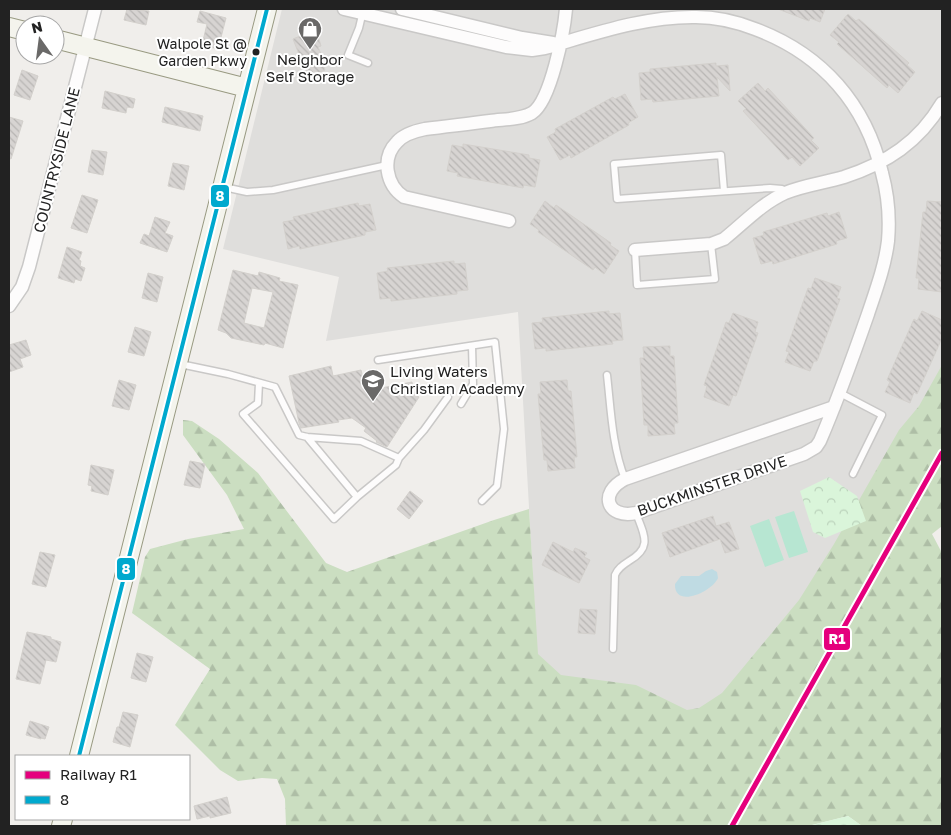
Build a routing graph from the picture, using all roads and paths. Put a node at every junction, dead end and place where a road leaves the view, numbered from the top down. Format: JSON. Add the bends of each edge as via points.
{"nodes":[{"id":1,"x":95,"y":9,"type":"edge"},
{"id":2,"x":267,"y":9,"type":"edge"},
{"id":3,"x":344,"y":9,"type":"edge"},
{"id":4,"x":402,"y":9,"type":"edge"},
{"id":5,"x":566,"y":9,"type":"edge"},
{"id":6,"x":363,"y":11,"type":"edge"},
{"id":7,"x":714,"y":14,"type":"edge"},
{"id":8,"x":65,"y":41,"type":"edge"},
{"id":9,"x":561,"y":44,"type":"junction"},
{"id":10,"x":86,"y":46,"type":"junction"},
{"id":11,"x":368,"y":63,"type":"dead end"},
{"id":12,"x":247,"y":88,"type":"junction"},
{"id":13,"x":942,"y":103,"type":"edge"},
{"id":14,"x":880,"y":162,"type":"junction"},
{"id":15,"x":387,"y":165,"type":"junction"},
{"id":16,"x":222,"y":186,"type":"junction"},
{"id":17,"x":724,"y":191,"type":"junction"},
{"id":18,"x":787,"y":192,"type":"junction"},
{"id":19,"x":509,"y":221,"type":"dead end"},
{"id":20,"x":712,"y":244,"type":"junction"},
{"id":21,"x":635,"y":250,"type":"joint"},
{"id":22,"x":9,"y":306,"type":"edge"},
{"id":23,"x":472,"y":346,"type":"junction"},
{"id":24,"x":378,"y":360,"type":"dead end"},
{"id":25,"x":178,"y":364,"type":"junction"},
{"id":26,"x":607,"y":375,"type":"dead end"},
{"id":27,"x":259,"y":383,"type":"junction"},
{"id":28,"x":840,"y":393,"type":"junction"},
{"id":29,"x":448,"y":396,"type":"dead end"},
{"id":30,"x":461,"y":404,"type":"dead end"},
{"id":31,"x":834,"y":407,"type":"junction"},
{"id":32,"x":307,"y":437,"type":"junction"},
{"id":33,"x":399,"y":458,"type":"junction"},
{"id":34,"x":853,"y":474,"type":"dead end"},
{"id":35,"x":625,"y":479,"type":"junction"},
{"id":36,"x":356,"y":497,"type":"junction"},
{"id":37,"x":482,"y":501,"type":"dead end"},
{"id":38,"x":636,"y":513,"type":"junction"},
{"id":39,"x":613,"y":649,"type":"dead end"},
{"id":40,"x":79,"y":755,"type":"edge"}],
"edges":[{"from":1,"to":10,"type":"street","name":"COUNTRYSIDE LANE"},
{"from":2,"to":12,"type":"main road"},
{"from":3,"to":6,"type":"street","name":"BUCKMINSTER DRIVE"},
{"from":4,"to":9,"type":"street","name":"BUCKMINSTER DRIVE","via":[[522,38]]},
{"from":5,"to":9,"type":"street"},
{"from":6,"to":9,"type":"street","name":"BUCKMINSTER DRIVE","via":[[513,48],[532,50]]},
{"from":6,"to":11,"type":"lane","via":[[348,55]]},
{"from":7,"to":9,"type":"street","name":"BUCKMINSTER DRIVE","via":[[632,24]]},
{"from":7,"to":14,"type":"street","name":"BUCKMINSTER DRIVE","via":[[783,41],[821,68],[860,114]]},
{"from":8,"to":10,"type":"main road"},
{"from":9,"to":15,"type":"street","via":[[542,102],[530,114],[425,128],[398,141],[388,156]]},
{"from":10,"to":12,"type":"main road"},
{"from":10,"to":22,"type":"street","name":"COUNTRYSIDE LANE","via":[[29,267],[22,287]]},
{"from":12,"to":16,"type":"main road"},
{"from":13,"to":14,"type":"street","via":[[934,118],[916,138]]},
{"from":14,"to":18,"type":"street","via":[[844,177]]},
{"from":14,"to":28,"type":"street","name":"BUCKMINSTER DRIVE","via":[[888,210],[888,243],[881,276]]},
{"from":15,"to":16,"type":"lane","via":[[273,190],[247,192]]},
{"from":15,"to":19,"type":"street","via":[[391,184],[404,197]]},
{"from":16,"to":25,"type":"main road"},
{"from":17,"to":17,"type":"lane","via":[[721,155],[614,164],[617,199]]},
{"from":17,"to":18,"type":"lane","via":[[770,188]]},
{"from":18,"to":20,"type":"street","via":[[769,201],[724,239]]},
{"from":20,"to":21,"type":"street"},
{"from":20,"to":21,"type":"lane","via":[[715,279],[638,285]]},
{"from":23,"to":24,"type":"lane"},
{"from":23,"to":30,"type":"lane","via":[[472,384]]},
{"from":23,"to":37,"type":"lane","via":[[495,342],[504,429],[497,486]]},
{"from":25,"to":27,"type":"lane"},
{"from":25,"to":40,"type":"main road"},
{"from":26,"to":35,"type":"lane","via":[[617,455]]},
{"from":27,"to":32,"type":"lane","via":[[275,387],[294,428],[299,435]]},
{"from":27,"to":36,"type":"lane","via":[[258,403],[243,414],[334,519]]},
{"from":28,"to":31,"type":"street","name":"BUCKMINSTER DRIVE"},
{"from":28,"to":34,"type":"lane","via":[[882,415]]},
{"from":29,"to":33,"type":"lane"},
{"from":31,"to":35,"type":"street","name":"BUCKMINSTER DRIVE"},
{"from":31,"to":38,"type":"street","name":"BUCKMINSTER DRIVE","via":[[820,441],[811,451]]},
{"from":32,"to":33,"type":"lane","via":[[361,441]]},
{"from":32,"to":36,"type":"lane"},
{"from":33,"to":36,"type":"lane","via":[[396,465]]},
{"from":35,"to":38,"type":"street","name":"BUCKMINSTER DRIVE","via":[[610,491],[610,504],[618,513]]},
{"from":38,"to":39,"type":"lane","via":[[645,546],[615,575]]}]}
